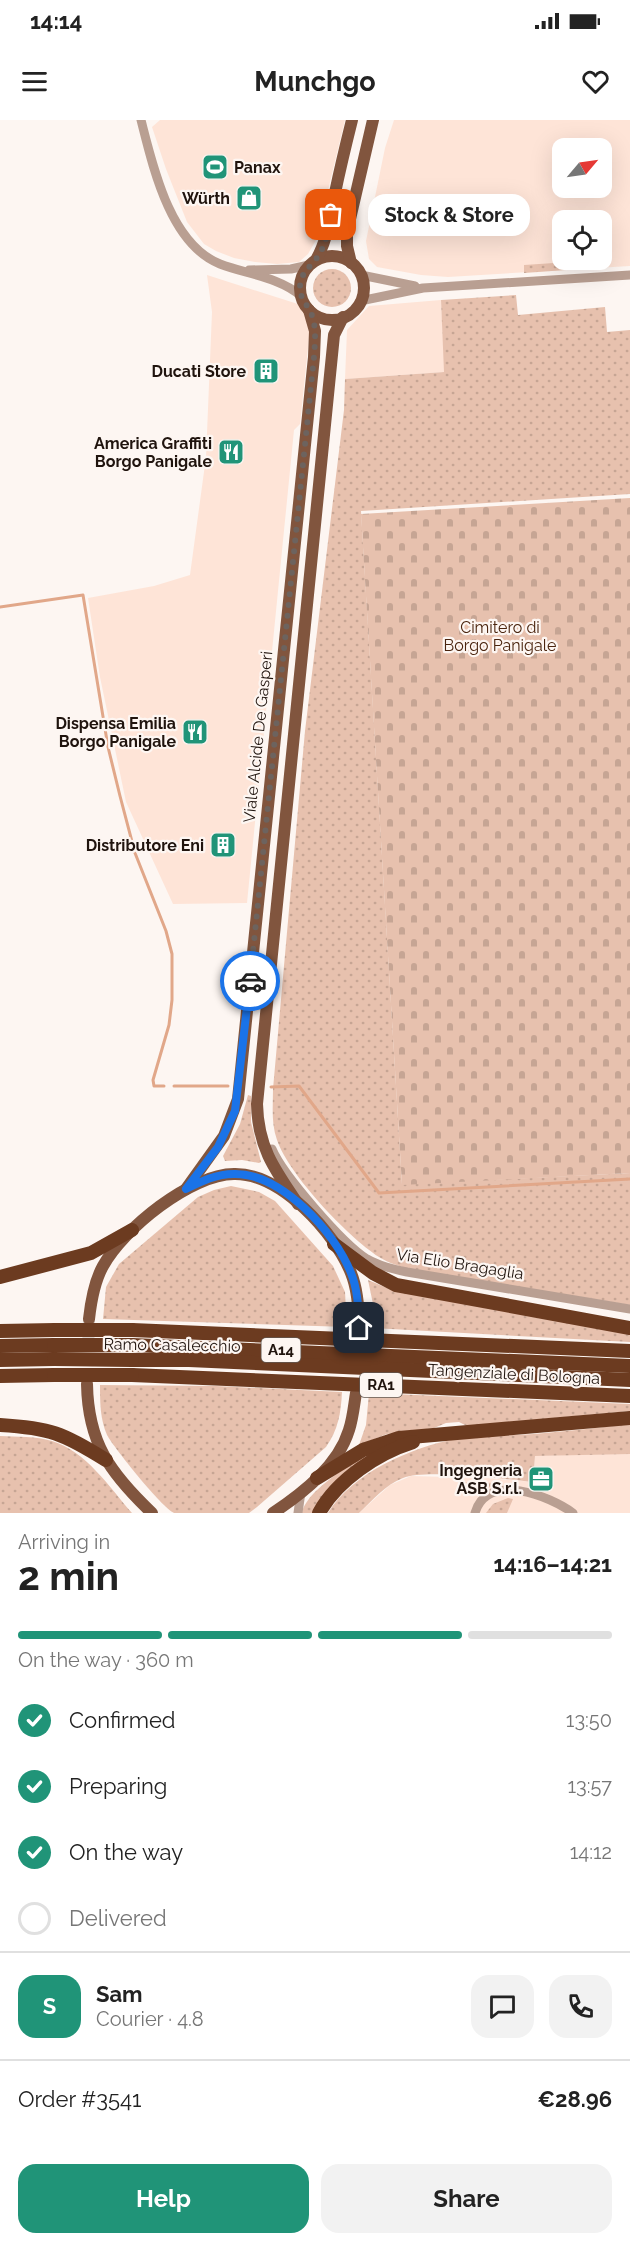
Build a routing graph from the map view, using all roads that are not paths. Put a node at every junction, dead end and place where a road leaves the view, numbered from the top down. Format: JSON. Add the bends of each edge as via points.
{"nodes":[{"id":1,"x":141,"y":120,"type":"edge"},
{"id":2,"x":352,"y":120,"type":"edge"},
{"id":3,"x":373,"y":120,"type":"edge"},
{"id":4,"x":312,"y":263,"type":"junction"},
{"id":5,"x":351,"y":263,"type":"junction"},
{"id":6,"x":244,"y":270,"type":"junction"},
{"id":7,"x":361,"y":275,"type":"junction"},
{"id":8,"x":630,"y":275,"type":"edge"},
{"id":9,"x":423,"y":288,"type":"junction"},
{"id":10,"x":301,"y":296,"type":"junction"},
{"id":11,"x":360,"y":301,"type":"junction"},
{"id":12,"x":309,"y":310,"type":"junction"},
{"id":13,"x":343,"y":317,"type":"junction"},
{"id":14,"x":260,"y":1071,"type":"junction"},
{"id":15,"x":186,"y":1189,"type":"junction"},
{"id":16,"x":298,"y":1204,"type":"junction"},
{"id":17,"x":132,"y":1230,"type":"junction"},
{"id":18,"x":334,"y":1244,"type":"junction"},
{"id":19,"x":0,"y":1277,"type":"edge"},
{"id":20,"x":630,"y":1309,"type":"edge"},
{"id":21,"x":89,"y":1319,"type":"tunnel mouth"},
{"id":22,"x":359,"y":1328,"type":"dead end"},
{"id":23,"x":630,"y":1328,"type":"edge"},
{"id":24,"x":0,"y":1331,"type":"edge"},
{"id":25,"x":0,"y":1346,"type":"edge"},
{"id":26,"x":630,"y":1351,"type":"edge"},
{"id":27,"x":54,"y":1352,"type":"junction"},
{"id":28,"x":132,"y":1352,"type":"junction"},
{"id":29,"x":0,"y":1360,"type":"edge"},
{"id":30,"x":630,"y":1366,"type":"edge"},
{"id":31,"x":0,"y":1376,"type":"edge"},
{"id":32,"x":630,"y":1380,"type":"edge"},
{"id":33,"x":87,"y":1384,"type":"tunnel mouth"},
{"id":34,"x":356,"y":1393,"type":"dead end"},
{"id":35,"x":630,"y":1396,"type":"edge"},
{"id":36,"x":630,"y":1418,"type":"edge"},
{"id":37,"x":0,"y":1425,"type":"edge"},
{"id":38,"x":448,"y":1433,"type":"junction"},
{"id":39,"x":106,"y":1460,"type":"junction"},
{"id":40,"x":317,"y":1478,"type":"junction"},
{"id":41,"x":301,"y":1492,"type":"junction"},
{"id":42,"x":152,"y":1513,"type":"edge"},
{"id":43,"x":273,"y":1513,"type":"edge"},
{"id":44,"x":298,"y":1513,"type":"edge"},
{"id":45,"x":319,"y":1513,"type":"edge"},
{"id":46,"x":475,"y":1513,"type":"edge"},
{"id":47,"x":573,"y":1513,"type":"edge"}],
"edges":[{"from":1,"to":6,"type":"street","via":[[160,184],[182,233],[208,258]]},
{"from":2,"to":4,"type":"main road","via":[[325,245]]},
{"from":3,"to":5,"type":"main road","via":[[348,232]]},
{"from":4,"to":5,"type":"main road","via":[[334,256]]},
{"from":4,"to":6,"type":"street","via":[[291,269]]},
{"from":4,"to":10,"type":"main road","via":[[301,278]]},
{"from":5,"to":7,"type":"main road"},
{"from":6,"to":10,"type":"street"},
{"from":7,"to":9,"type":"street"},
{"from":7,"to":11,"type":"main road"},
{"from":8,"to":9,"type":"street"},
{"from":9,"to":11,"type":"street"},
{"from":10,"to":12,"type":"main road"},
{"from":11,"to":13,"type":"main road"},
{"from":12,"to":13,"type":"main road","via":[[325,319]]},
{"from":12,"to":15,"type":"main road","name":"Viale Alcide De Gasperi","via":[[315,331],[314,357],[238,1099],[218,1147]]},
{"from":13,"to":14,"type":"main road","via":[[334,335]]},
{"from":14,"to":16,"type":"main road","via":[[257,1104],[261,1140],[272,1166]]},
{"from":14,"to":20,"type":"street","name":"Via Elio Bragaglia","via":[[262,1111],[275,1157],[346,1241],[369,1260],[407,1272]]},
{"from":15,"to":16,"type":"main road","via":[[216,1176],[243,1174],[269,1182]]},
{"from":15,"to":17,"type":"main road"},
{"from":16,"to":18,"type":"main road"},
{"from":17,"to":19,"type":"highway","via":[[91,1253]]},
{"from":17,"to":21,"type":"main road","via":[[98,1276]]},
{"from":18,"to":22,"type":"main road","via":[[354,1284]]},
{"from":18,"to":23,"type":"highway","via":[[396,1285]]},
{"from":24,"to":26,"type":"highway","name":"Tangenziale di Bologna","bridge":true,"via":[[132,1330]]},
{"from":25,"to":27,"type":"highway","name":"Ramo Casalecchio","number":"A14"},
{"from":27,"to":28,"type":"highway","name":"Ramo Casalecchio","number":"A14","bridge":true},
{"from":27,"to":29,"type":"highway","name":"Ramo Casalecchio","number":"A14"},
{"from":28,"to":30,"type":"highway","name":"Ramo Casalecchio","number":"A14"},
{"from":28,"to":32,"type":"highway","name":"Ramo Casalecchio","number":"A14","via":[[201,1361]]},
{"from":31,"to":35,"type":"highway","name":"Tangenziale di Bologna","number":"RA1","bridge":true,"via":[[132,1375]]},
{"from":33,"to":39,"type":"main road","via":[[91,1427]]},
{"from":34,"to":40,"type":"main road","via":[[347,1436]]},
{"from":36,"to":38,"type":"highway"},
{"from":37,"to":39,"type":"highway","via":[[58,1433]]},
{"from":38,"to":40,"type":"highway","via":[[376,1444]]},
{"from":38,"to":45,"type":"highway","via":[[411,1442],[377,1459],[336,1490]]},
{"from":39,"to":42,"type":"main road"},
{"from":40,"to":41,"type":"main road"},
{"from":41,"to":43,"type":"main road"},
{"from":41,"to":44,"type":"street"},
{"from":46,"to":47,"type":"street","via":[[484,1498],[508,1489],[531,1493]]}]}
